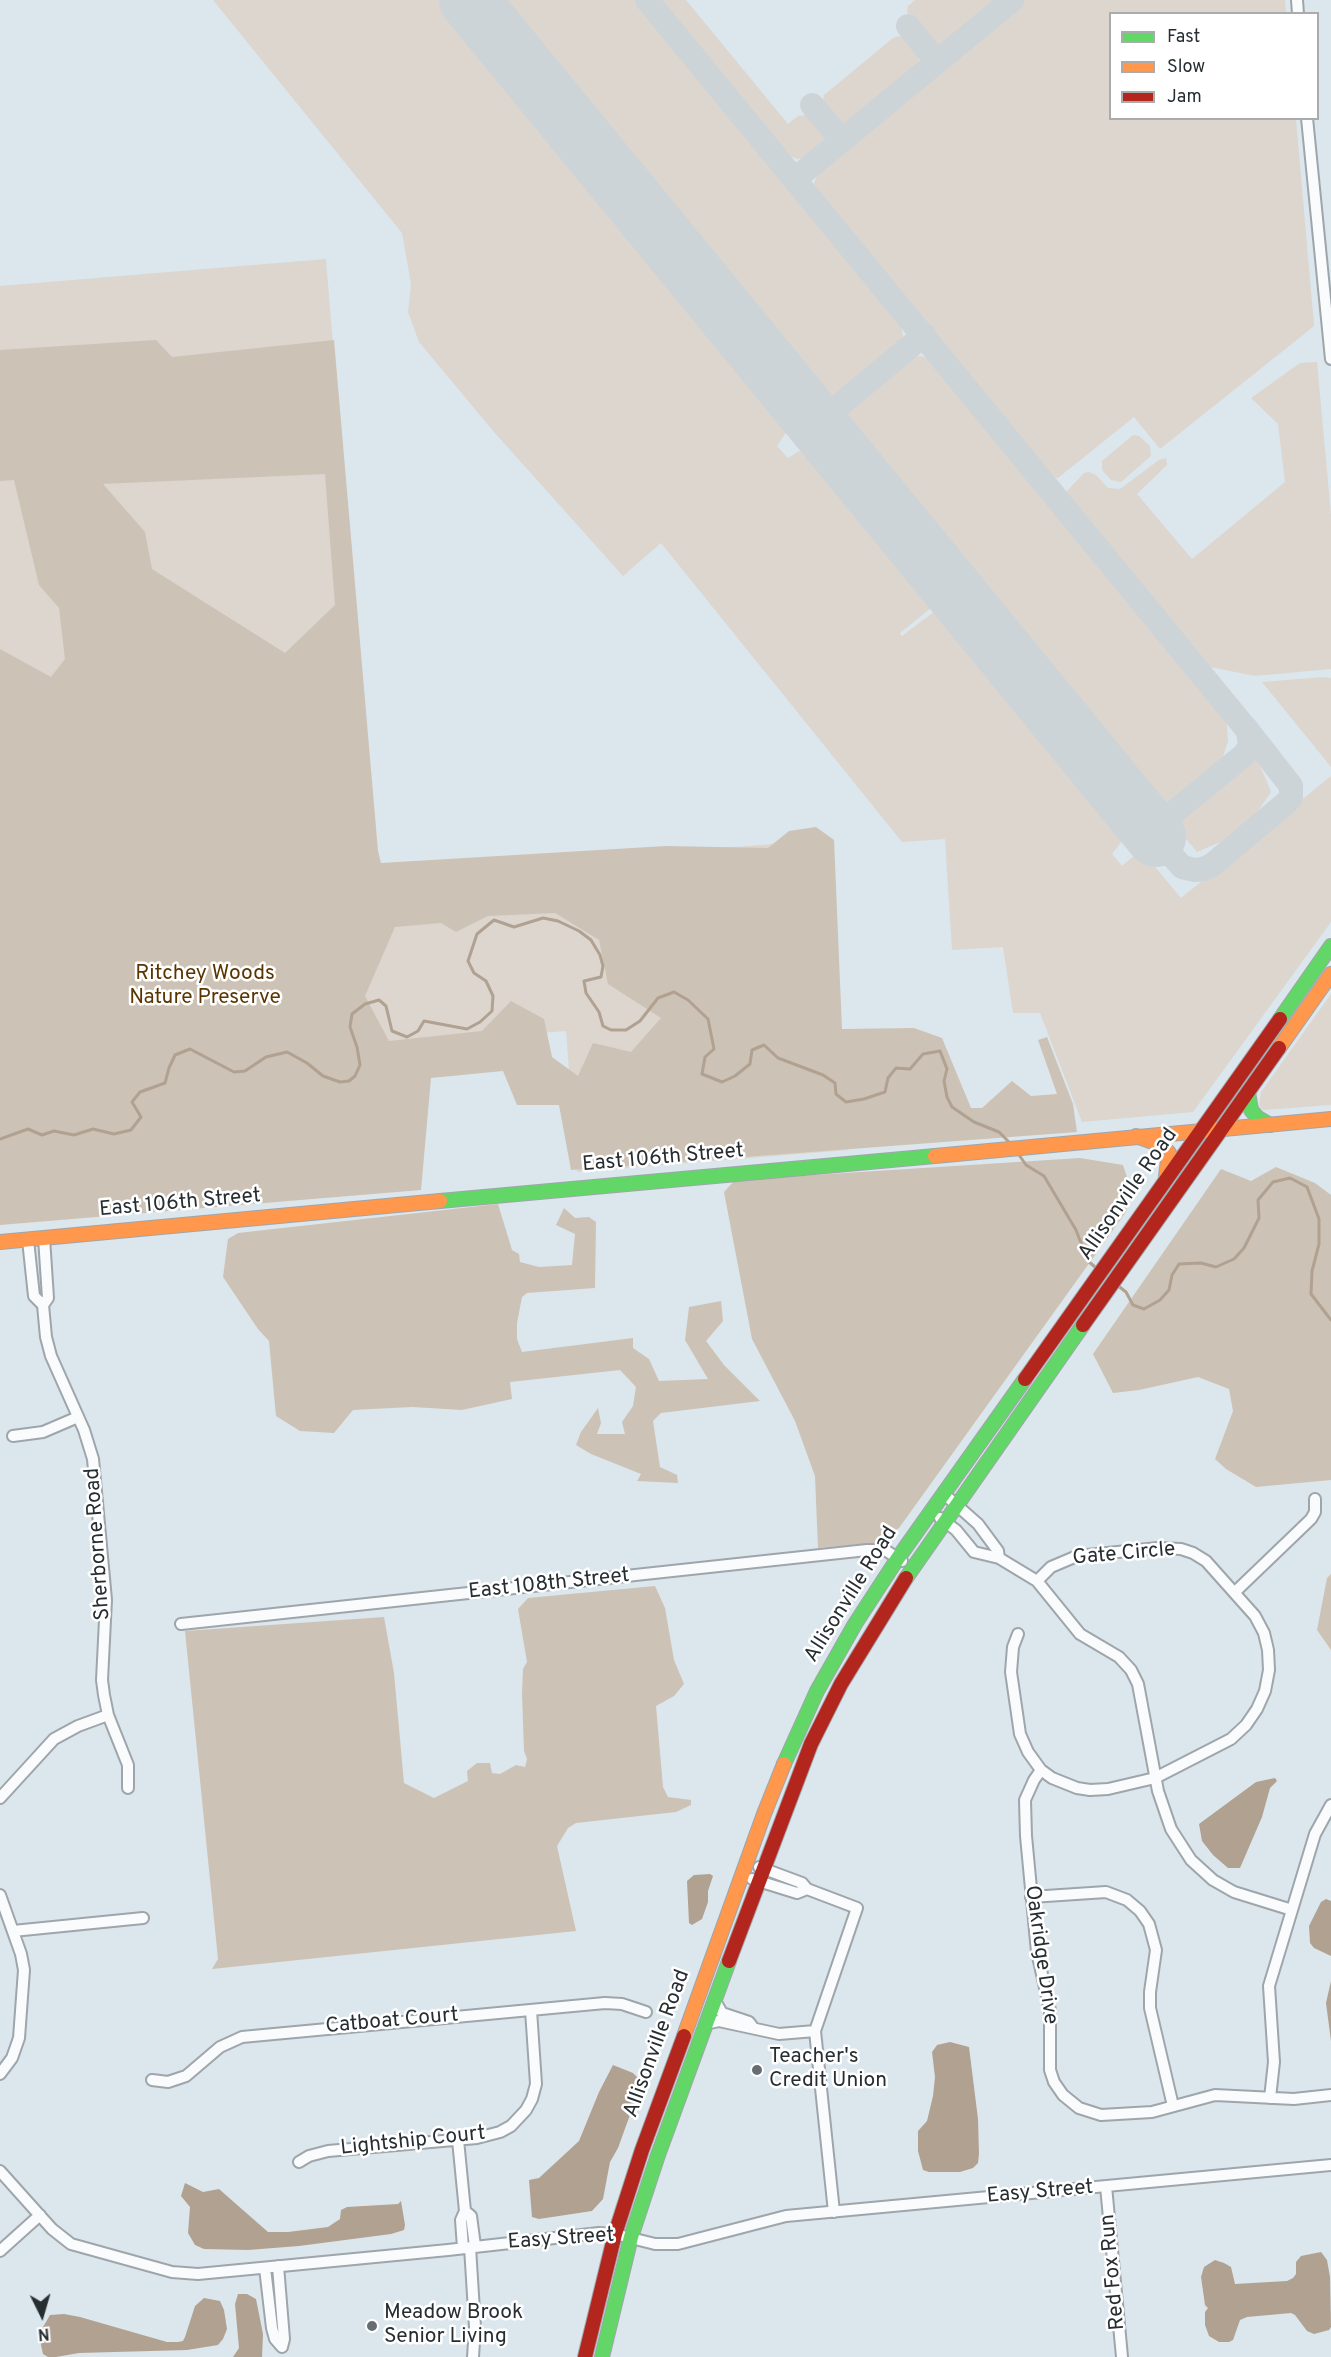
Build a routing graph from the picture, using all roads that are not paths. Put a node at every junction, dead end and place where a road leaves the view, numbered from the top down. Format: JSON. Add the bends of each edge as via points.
{"nodes":[{"id":1,"x":1307,"y":120,"type":"edge"},
{"id":2,"x":1331,"y":359,"type":"edge"},
{"id":3,"x":1331,"y":945,"type":"edge"},
{"id":4,"x":1331,"y":974,"type":"edge"},
{"id":5,"x":1248,"y":1092,"type":"junction"},
{"id":6,"x":1331,"y":1119,"type":"edge"},
{"id":7,"x":1270,"y":1125,"type":"junction"},
{"id":8,"x":1221,"y":1130,"type":"junction"},
{"id":9,"x":1200,"y":1131,"type":"junction"},
{"id":10,"x":1136,"y":1136,"type":"junction"},
{"id":11,"x":1165,"y":1180,"type":"junction"},
{"id":12,"x":44,"y":1238,"type":"junction"},
{"id":13,"x":28,"y":1240,"type":"junction"},
{"id":14,"x":0,"y":1242,"type":"edge"},
{"id":15,"x":43,"y":1305,"type":"junction"},
{"id":16,"x":78,"y":1417,"type":"junction"},
{"id":17,"x":12,"y":1436,"type":"dead end"},
{"id":18,"x":944,"y":1494,"type":"junction"},
{"id":19,"x":1315,"y":1499,"type":"dead end"},
{"id":20,"x":956,"y":1506,"type":"junction"},
{"id":21,"x":932,"y":1511,"type":"junction"},
{"id":22,"x":945,"y":1521,"type":"junction"},
{"id":23,"x":898,"y":1558,"type":"junction"},
{"id":24,"x":999,"y":1558,"type":"junction"},
{"id":25,"x":912,"y":1567,"type":"junction"},
{"id":26,"x":1037,"y":1581,"type":"junction"},
{"id":27,"x":1235,"y":1592,"type":"junction"},
{"id":28,"x":181,"y":1624,"type":"dead end"},
{"id":29,"x":1018,"y":1634,"type":"dead end"},
{"id":30,"x":108,"y":1715,"type":"junction"},
{"id":31,"x":1041,"y":1770,"type":"junction"},
{"id":32,"x":1155,"y":1778,"type":"junction"},
{"id":33,"x":128,"y":1788,"type":"dead end"},
{"id":34,"x":0,"y":1798,"type":"edge"},
{"id":35,"x":1331,"y":1805,"type":"edge"},
{"id":36,"x":747,"y":1862,"type":"junction"},
{"id":37,"x":760,"y":1875,"type":"junction"},
{"id":38,"x":742,"y":1876,"type":"junction"},
{"id":39,"x":0,"y":1895,"type":"edge"},
{"id":40,"x":1031,"y":1897,"type":"junction"},
{"id":41,"x":1292,"y":1910,"type":"junction"},
{"id":42,"x":143,"y":1918,"type":"dead end"},
{"id":43,"x":13,"y":1931,"type":"junction"},
{"id":44,"x":714,"y":1999,"type":"junction"},
{"id":45,"x":531,"y":2010,"type":"junction"},
{"id":46,"x":646,"y":2012,"type":"dead end"},
{"id":47,"x":705,"y":2024,"type":"junction"},
{"id":48,"x":754,"y":2028,"type":"junction"},
{"id":49,"x":815,"y":2031,"type":"junction"},
{"id":50,"x":0,"y":2074,"type":"edge"},
{"id":51,"x":152,"y":2080,"type":"dead end"},
{"id":52,"x":1331,"y":2095,"type":"edge"},
{"id":53,"x":1270,"y":2098,"type":"junction"},
{"id":54,"x":1173,"y":2106,"type":"junction"},
{"id":55,"x":458,"y":2140,"type":"junction"},
{"id":56,"x":299,"y":2162,"type":"dead end"},
{"id":57,"x":1331,"y":2165,"type":"edge"},
{"id":58,"x":0,"y":2170,"type":"edge"},
{"id":59,"x":1106,"y":2187,"type":"junction"},
{"id":60,"x":834,"y":2212,"type":"junction"},
{"id":61,"x":40,"y":2215,"type":"junction"},
{"id":62,"x":615,"y":2234,"type":"junction"},
{"id":63,"x":631,"y":2237,"type":"junction"},
{"id":64,"x":469,"y":2247,"type":"junction"},
{"id":65,"x":0,"y":2251,"type":"edge"},
{"id":66,"x":278,"y":2266,"type":"junction"},
{"id":67,"x":265,"y":2268,"type":"junction"},
{"id":68,"x":282,"y":2352,"type":"edge"},
{"id":69,"x":473,"y":2357,"type":"edge"},
{"id":70,"x":585,"y":2357,"type":"edge"},
{"id":71,"x":602,"y":2357,"type":"edge"},
{"id":72,"x":1122,"y":2357,"type":"edge"}],
"edges":[{"from":1,"to":2,"type":"street"},
{"from":3,"to":9,"type":"main road","name":"Allisonville Road"},
{"from":4,"to":5,"type":"main road","name":"Allisonville Road"},
{"from":5,"to":7,"type":"main road","via":[[1251,1110]]},
{"from":5,"to":8,"type":"main road","name":"Allisonville Road"},
{"from":6,"to":7,"type":"main road","name":"East 106th Street"},
{"from":7,"to":8,"type":"main road","name":"East 106th Street"},
{"from":8,"to":9,"type":"main road","name":"East 106th Street"},
{"from":8,"to":20,"type":"main road","name":"Allisonville Road"},
{"from":9,"to":10,"type":"main road","name":"East 106th Street"},
{"from":9,"to":11,"type":"main road","name":"Allisonville Road"},
{"from":10,"to":11,"type":"main road","via":[[1161,1145],[1169,1153]]},
{"from":10,"to":12,"type":"main road","name":"East 106th Street"},
{"from":11,"to":18,"type":"main road","name":"Allisonville Road"},
{"from":12,"to":13,"type":"main road","name":"East 106th Street"},
{"from":12,"to":15,"type":"street","name":"Sherborne Road","via":[[48,1298]]},
{"from":13,"to":14,"type":"main road","name":"East 106th Street"},
{"from":13,"to":15,"type":"street","name":"Sherborne Road","via":[[34,1296]]},
{"from":15,"to":16,"type":"street","name":"Sherborne Road","via":[[51,1356]]},
{"from":16,"to":17,"type":"street","via":[[43,1432]]},
{"from":16,"to":30,"type":"street","name":"Sherborne Road","via":[[93,1459],[106,1600],[102,1680]]},
{"from":18,"to":20,"type":"street"},
{"from":18,"to":21,"type":"main road","name":"Allisonville Road"},
{"from":19,"to":27,"type":"street","via":[[1311,1519]]},
{"from":20,"to":22,"type":"main road","name":"Allisonville Road"},
{"from":20,"to":24,"type":"street","via":[[978,1524]]},
{"from":21,"to":22,"type":"street"},
{"from":21,"to":23,"type":"main road","name":"Allisonville Road"},
{"from":22,"to":24,"type":"street","via":[[974,1552]]},
{"from":22,"to":25,"type":"main road","name":"Allisonville Road"},
{"from":23,"to":25,"type":"street","name":"East 108th Street"},
{"from":23,"to":28,"type":"street","name":"East 108th Street","via":[[885,1550],[867,1550]]},
{"from":23,"to":36,"type":"main road","name":"Allisonville Road","via":[[818,1691],[793,1743]]},
{"from":24,"to":26,"type":"street"},
{"from":25,"to":37,"type":"main road","name":"Allisonville Road","via":[[826,1713]]},
{"from":26,"to":27,"type":"street","name":"Gate Circle","via":[[1051,1567],[1070,1557],[1170,1548],[1193,1553]]},
{"from":26,"to":32,"type":"street","via":[[1071,1626],[1119,1657],[1134,1676]]},
{"from":27,"to":32,"type":"street","name":"Gate Circle","via":[[1263,1633],[1269,1670],[1265,1691],[1246,1725],[1231,1739]]},
{"from":29,"to":31,"type":"street","via":[[1011,1659],[1017,1722],[1028,1752]]},
{"from":30,"to":33,"type":"street","name":"Sherborne Road","via":[[126,1758]]},
{"from":30,"to":34,"type":"street","via":[[54,1739]]},
{"from":31,"to":32,"type":"street","name":"Gate Circle","via":[[1065,1784],[1090,1790]]},
{"from":31,"to":40,"type":"street","name":"Oakridge Drive","via":[[1024,1808]]},
{"from":32,"to":41,"type":"street","via":[[1171,1829],[1200,1869],[1234,1892]]},
{"from":35,"to":41,"type":"street","via":[[1315,1834]]},
{"from":36,"to":37,"type":"street"},
{"from":36,"to":38,"type":"main road","name":"Allisonville Road"},
{"from":37,"to":38,"type":"street"},
{"from":37,"to":44,"type":"main road","name":"Allisonville Road"},
{"from":37,"to":49,"type":"street","via":[[797,1893],[807,1889],[857,1908]]},
{"from":38,"to":62,"type":"main road","name":"Allisonville Road"},
{"from":39,"to":43,"type":"street"},
{"from":40,"to":54,"type":"street","via":[[1106,1892],[1127,1900],[1149,1924],[1156,1950],[1150,2008]]},
{"from":40,"to":54,"type":"street","name":"Oakridge Drive","via":[[1036,1952],[1050,2010],[1050,2070],[1063,2095],[1079,2108],[1101,2115],[1152,2112]]},
{"from":41,"to":53,"type":"street","via":[[1269,1986],[1274,2062]]},
{"from":42,"to":43,"type":"street"},
{"from":43,"to":50,"type":"street","via":[[24,1970],[20,2030],[12,2058]]},
{"from":44,"to":47,"type":"main road","name":"Allisonville Road"},
{"from":44,"to":48,"type":"street","via":[[722,2013],[749,2022]]},
{"from":45,"to":46,"type":"street","name":"Catboat Court","via":[[615,2003]]},
{"from":45,"to":51,"type":"street","name":"Catboat Court","via":[[242,2037],[220,2047],[186,2076],[168,2082]]},
{"from":45,"to":55,"type":"street","name":"Lightship Court","via":[[536,2077],[526,2110],[500,2132]]},
{"from":47,"to":48,"type":"street","via":[[719,2021]]},
{"from":47,"to":63,"type":"main road","name":"Allisonville Road"},
{"from":48,"to":49,"type":"street","via":[[779,2034]]},
{"from":49,"to":60,"type":"street"},
{"from":52,"to":53,"type":"street","name":"Oakridge Drive"},
{"from":53,"to":54,"type":"street","name":"Oakridge Drive","via":[[1215,2095]]},
{"from":55,"to":56,"type":"street","name":"Lightship Court","via":[[328,2151]]},
{"from":55,"to":64,"type":"street","via":[[465,2211],[471,2216]]},
{"from":57,"to":59,"type":"street","name":"Easy Street"},
{"from":58,"to":61,"type":"street","name":"Easy Street"},
{"from":59,"to":60,"type":"street","name":"Easy Street"},
{"from":59,"to":72,"type":"street","name":"Red Fox Run"},
{"from":60,"to":63,"type":"street","name":"Easy Street","via":[[774,2218],[678,2244],[655,2244]]},
{"from":61,"to":65,"type":"street"},
{"from":61,"to":67,"type":"street","name":"Easy Street","via":[[62,2238],[76,2246],[172,2272],[198,2274]]},
{"from":62,"to":63,"type":"street","name":"Easy Street"},
{"from":62,"to":64,"type":"street","name":"Easy Street"},
{"from":62,"to":70,"type":"main road","name":"Allisonville Road"},
{"from":63,"to":71,"type":"main road","name":"Allisonville Road"},
{"from":64,"to":66,"type":"street","name":"Easy Street"},
{"from":64,"to":69,"type":"street","via":[[475,2327]]},
{"from":66,"to":67,"type":"street","name":"Easy Street"},
{"from":66,"to":68,"type":"street"},
{"from":67,"to":68,"type":"street","via":[[272,2328]]}]}
